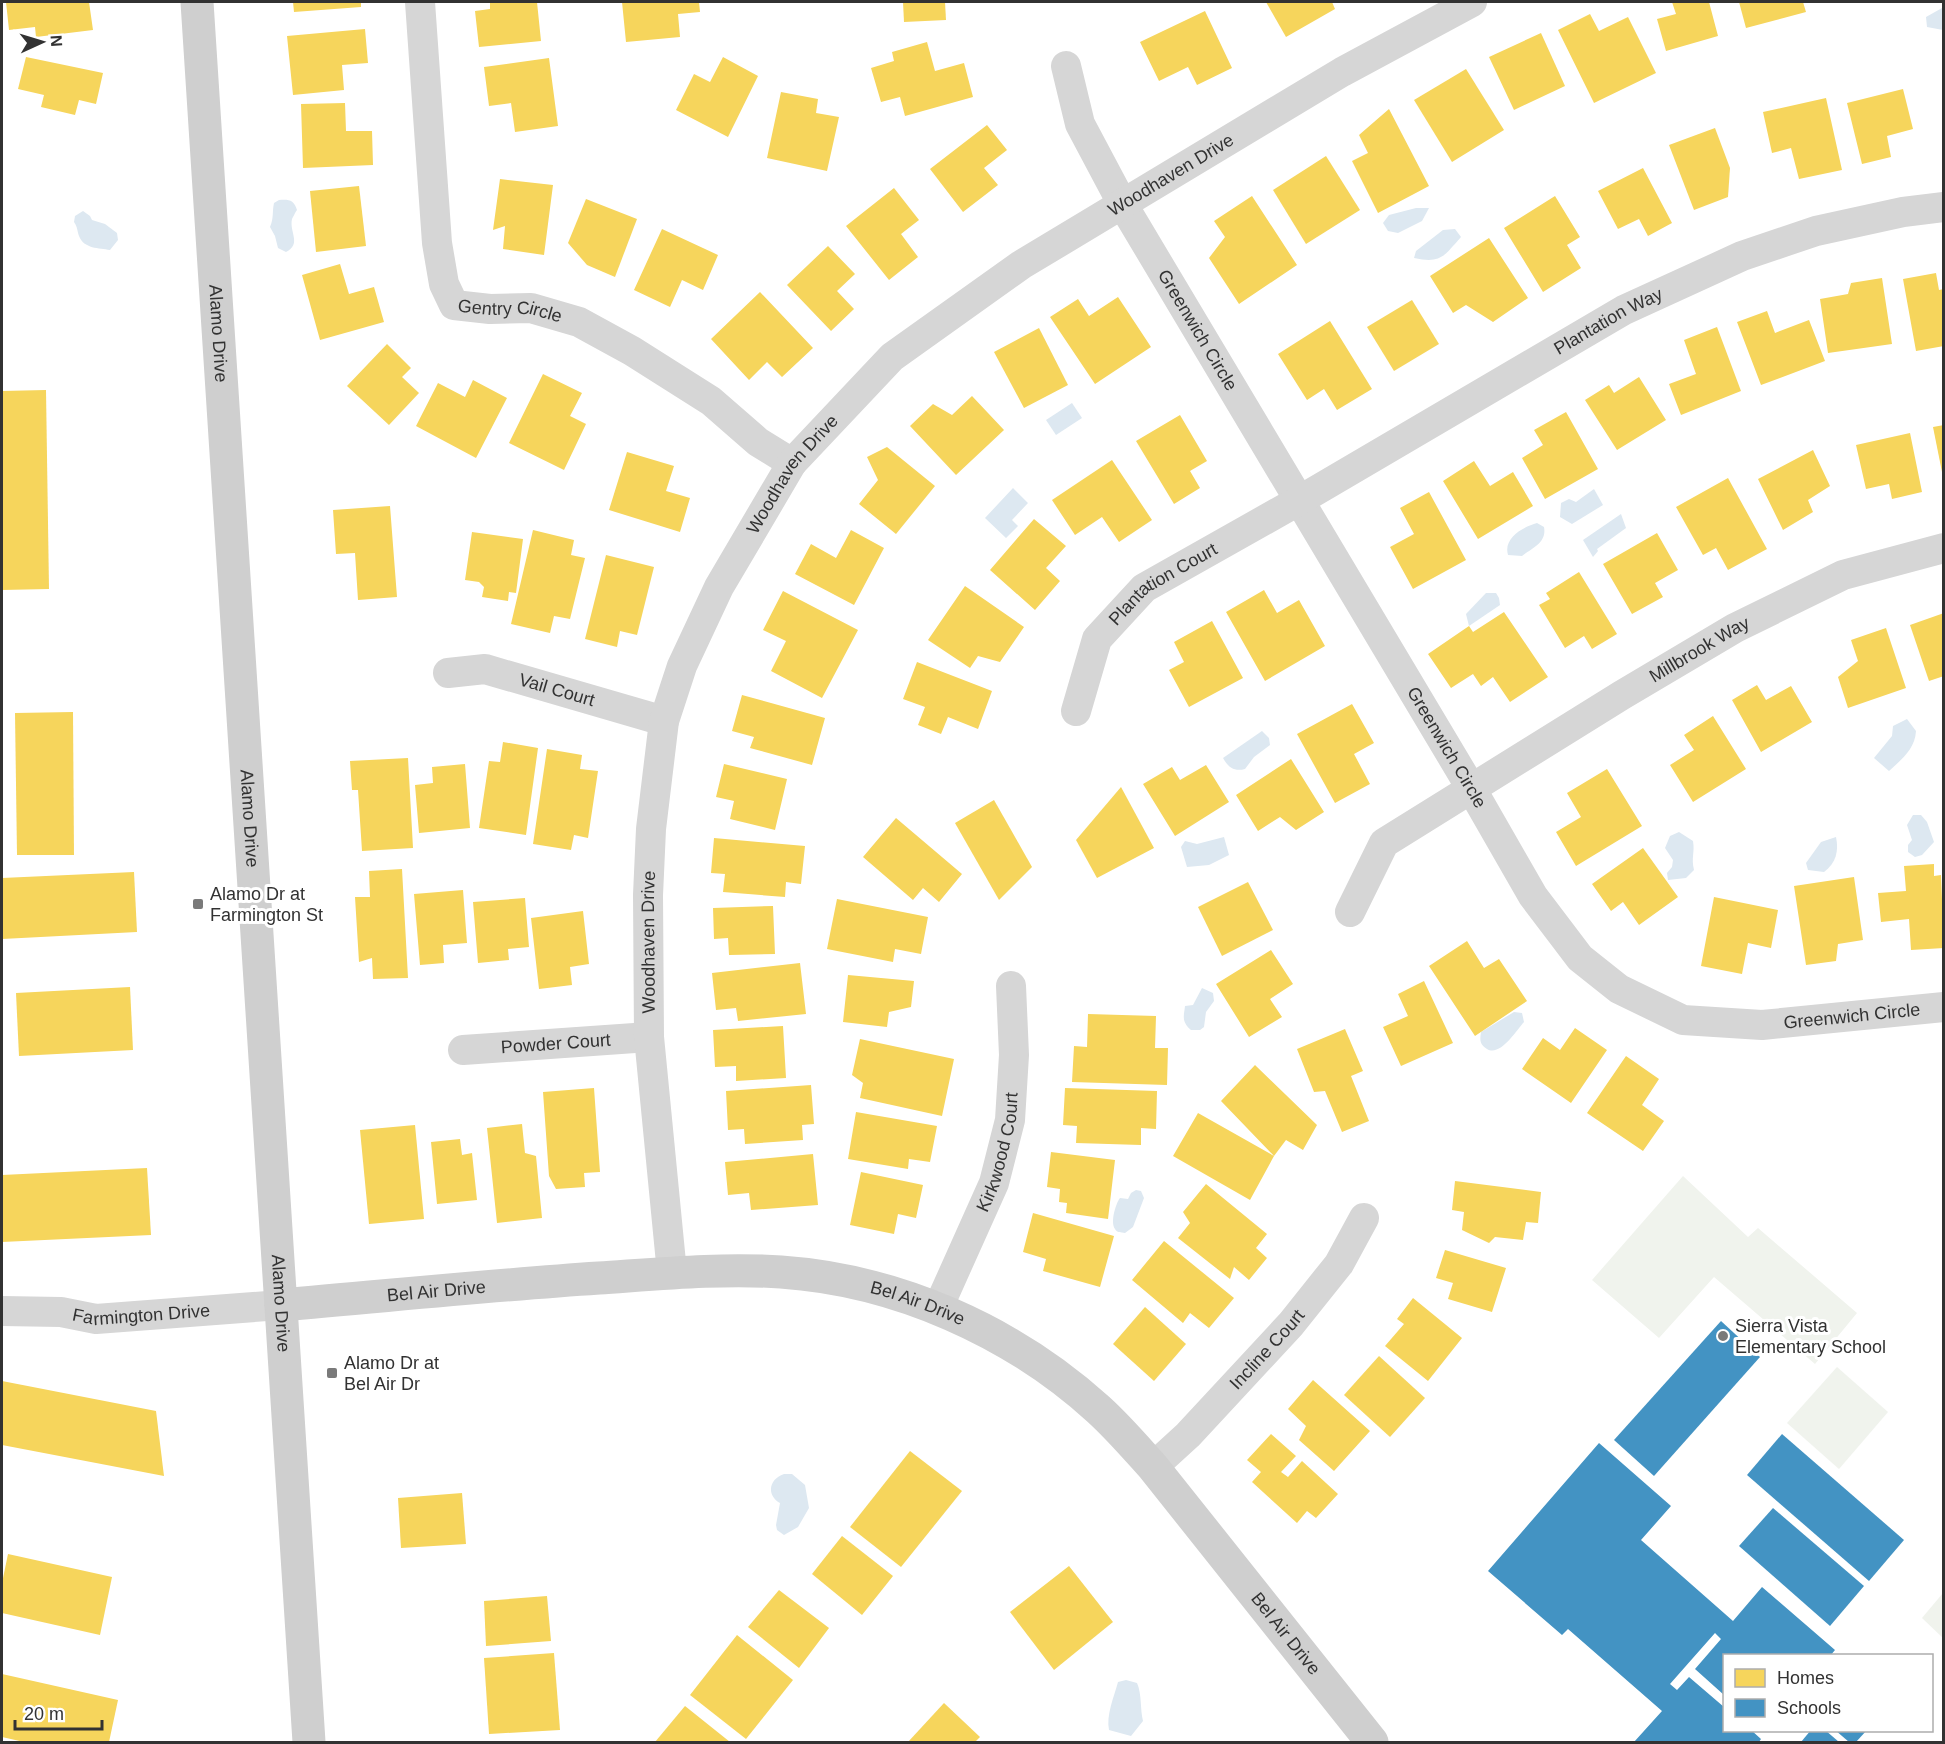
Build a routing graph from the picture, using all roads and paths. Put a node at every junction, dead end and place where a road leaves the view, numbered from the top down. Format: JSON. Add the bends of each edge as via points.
{"nodes":[{"id":1,"x":197,"y":2,"type":"edge"},
{"id":2,"x":420,"y":2,"type":"edge"},
{"id":3,"x":1472,"y":2,"type":"edge"},
{"id":4,"x":1432,"y":11,"type":"edge"},
{"id":5,"x":1066,"y":66,"type":"dead end"},
{"id":6,"x":1123,"y":205,"type":"junction"},
{"id":7,"x":1944,"y":207,"type":"edge"},
{"id":8,"x":792,"y":463,"type":"junction"},
{"id":9,"x":1300,"y":500,"type":"junction"},
{"id":10,"x":1944,"y":548,"type":"edge"},
{"id":11,"x":448,"y":673,"type":"dead end"},
{"id":12,"x":1076,"y":711,"type":"dead end"},
{"id":13,"x":664,"y":721,"type":"junction"},
{"id":14,"x":1471,"y":788,"type":"junction"},
{"id":15,"x":1350,"y":912,"type":"dead end"},
{"id":16,"x":1011,"y":986,"type":"dead end"},
{"id":17,"x":1944,"y":1006,"type":"edge"},
{"id":18,"x":649,"y":1037,"type":"junction"},
{"id":19,"x":463,"y":1050,"type":"dead end"},
{"id":20,"x":1364,"y":1218,"type":"dead end"},
{"id":21,"x":672,"y":1273,"type":"junction"},
{"id":22,"x":281,"y":1305,"type":"junction"},
{"id":23,"x":938,"y":1308,"type":"junction"},
{"id":24,"x":2,"y":1311,"type":"edge"},
{"id":25,"x":1153,"y":1467,"type":"junction"},
{"id":26,"x":309,"y":1743,"type":"edge"},
{"id":27,"x":1372,"y":1743,"type":"edge"}],
"edges":[{"from":1,"to":22,"type":"main road","name":"Alamo Drive"},
{"from":2,"to":8,"type":"street","name":"Gentry Circle","via":[[437,243],[444,284],[454,305],[531,308],[579,322],[711,401],[758,442]]},
{"from":3,"to":4,"type":"street","name":"Woodhaven Drive"},
{"from":4,"to":6,"type":"street","name":"Woodhaven Drive","via":[[1342,72]]},
{"from":5,"to":6,"type":"street","name":"Greenwich Circle","via":[[1080,124]]},
{"from":6,"to":8,"type":"street","name":"Woodhaven Drive","via":[[1021,265],[892,357]]},
{"from":6,"to":9,"type":"street","name":"Greenwich Circle"},
{"from":7,"to":9,"type":"street","name":"Plantation Way","via":[[1816,231],[1742,256],[1624,310]]},
{"from":8,"to":13,"type":"street","name":"Woodhaven Drive","via":[[719,588],[682,666]]},
{"from":9,"to":12,"type":"street","name":"Plantation Court","via":[[1144,588],[1097,639]]},
{"from":9,"to":14,"type":"street","name":"Greenwich Circle"},
{"from":10,"to":14,"type":"street","name":"Millbrook Way","via":[[1843,574],[1735,628]]},
{"from":11,"to":13,"type":"street","name":"Vail Court","via":[[485,669]]},
{"from":13,"to":18,"type":"street","name":"Woodhaven Drive","via":[[648,884]]},
{"from":14,"to":15,"type":"street","name":"Millbrook Way","via":[[1384,843]]},
{"from":14,"to":17,"type":"street","name":"Greenwich Circle","via":[[1533,896],[1580,958],[1619,988],[1683,1020],[1762,1025]]},
{"from":16,"to":23,"type":"street","name":"Kirkwood Court","via":[[1014,1055],[1010,1120],[994,1183]]},
{"from":18,"to":19,"type":"street","name":"Powder Court"},
{"from":18,"to":21,"type":"street","name":"Woodhaven Drive"},
{"from":20,"to":25,"type":"street","name":"Incline Court","via":[[1339,1264],[1291,1324]]},
{"from":21,"to":22,"type":"main road","name":"Bel Air Drive"},
{"from":21,"to":23,"type":"main road","name":"Bel Air Drive","via":[[751,1271],[825,1277]]},
{"from":22,"to":24,"type":"street","name":"Farmington Drive","via":[[96,1319],[60,1312]]},
{"from":22,"to":26,"type":"main road","name":"Alamo Drive"},
{"from":23,"to":25,"type":"main road","name":"Bel Air Drive","via":[[1040,1363],[1097,1408]]},
{"from":25,"to":27,"type":"main road","name":"Bel Air Drive"}]}
